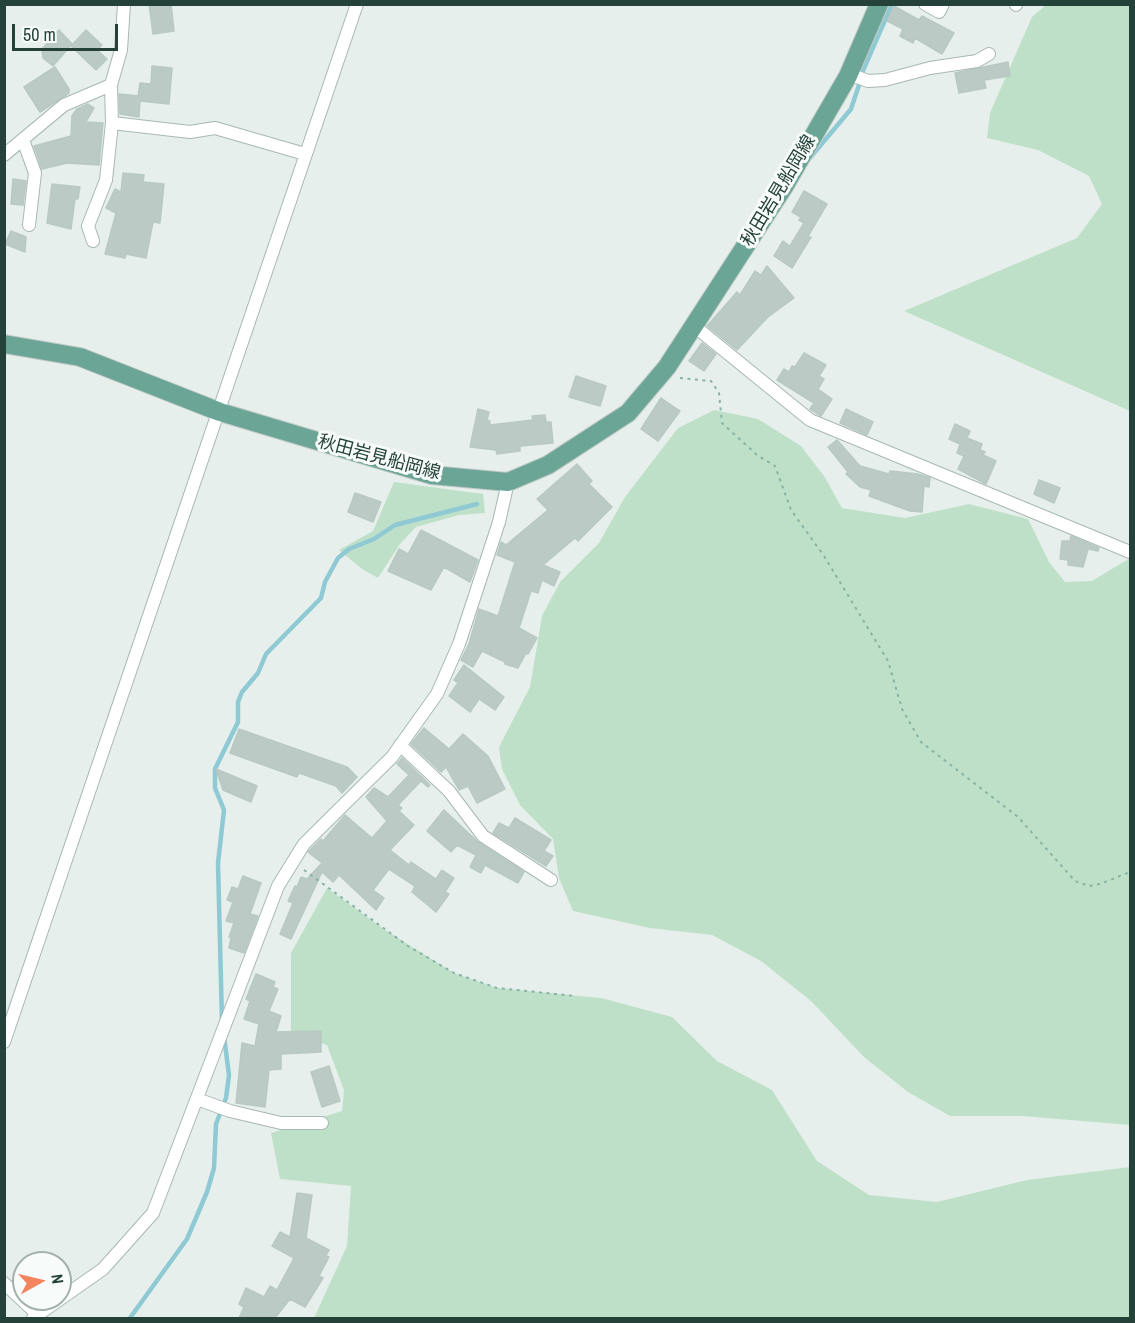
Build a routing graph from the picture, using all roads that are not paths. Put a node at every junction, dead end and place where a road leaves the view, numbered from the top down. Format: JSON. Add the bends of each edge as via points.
{"nodes":[{"id":1,"x":124,"y":4,"type":"edge"},
{"id":2,"x":357,"y":4,"type":"edge"},
{"id":3,"x":879,"y":4,"type":"edge"},
{"id":4,"x":925,"y":4,"type":"edge"},
{"id":5,"x":943,"y":4,"type":"edge"},
{"id":6,"x":989,"y":54,"type":"dead end"},
{"id":7,"x":849,"y":74,"type":"junction"},
{"id":8,"x":111,"y":85,"type":"junction"},
{"id":9,"x":112,"y":123,"type":"junction"},
{"id":10,"x":23,"y":140,"type":"junction"},
{"id":11,"x":305,"y":154,"type":"junction"},
{"id":12,"x":4,"y":155,"type":"edge"},
{"id":13,"x":29,"y":225,"type":"dead end"},
{"id":14,"x":93,"y":240,"type":"dead end"},
{"id":15,"x":693,"y":325,"type":"junction"},
{"id":16,"x":4,"y":344,"type":"edge"},
{"id":17,"x":220,"y":412,"type":"junction"},
{"id":18,"x":508,"y":482,"type":"junction"},
{"id":19,"x":1131,"y":552,"type":"edge"},
{"id":20,"x":400,"y":745,"type":"junction"},
{"id":21,"x":551,"y":880,"type":"dead end"},
{"id":22,"x":4,"y":1042,"type":"edge"},
{"id":23,"x":197,"y":1099,"type":"junction"},
{"id":24,"x":322,"y":1124,"type":"dead end"},
{"id":25,"x":4,"y":1283,"type":"edge"},
{"id":26,"x":36,"y":1317,"type":"edge"}],
"edges":[{"from":1,"to":8,"type":"street","via":[[121,50]]},
{"from":2,"to":11,"type":"street"},
{"from":3,"to":7,"type":"main road","name":"秋田岩見船岡線"},
{"from":4,"to":5,"type":"street","via":[[939,12]]},
{"from":6,"to":7,"type":"street","via":[[977,61],[885,80],[868,81]]},
{"from":7,"to":15,"type":"main road","name":"秋田岩見船岡線","via":[[785,185]]},
{"from":8,"to":9,"type":"street"},
{"from":8,"to":10,"type":"street","via":[[64,105]]},
{"from":9,"to":11,"type":"street","via":[[190,132],[215,128]]},
{"from":9,"to":14,"type":"street","via":[[106,180],[88,226]]},
{"from":10,"to":12,"type":"street"},
{"from":10,"to":13,"type":"street","via":[[35,173]]},
{"from":11,"to":17,"type":"street"},
{"from":15,"to":18,"type":"main road","name":"秋田岩見船岡線","via":[[659,377],[627,414],[548,465]]},
{"from":15,"to":19,"type":"street","via":[[810,420]]},
{"from":16,"to":17,"type":"main road","name":"秋田岩見船岡線","via":[[80,357]]},
{"from":17,"to":18,"type":"main road","name":"秋田岩見船岡線","via":[[431,475]]},
{"from":17,"to":22,"type":"street"},
{"from":18,"to":20,"type":"street","via":[[459,644],[437,694]]},
{"from":20,"to":21,"type":"street","via":[[449,790],[483,836]]},
{"from":20,"to":23,"type":"street","via":[[325,820],[292,861],[278,886]]},
{"from":23,"to":24,"type":"street","via":[[230,1112],[281,1123]]},
{"from":23,"to":26,"type":"street","via":[[153,1213],[103,1269]]},
{"from":25,"to":26,"type":"street"}]}
